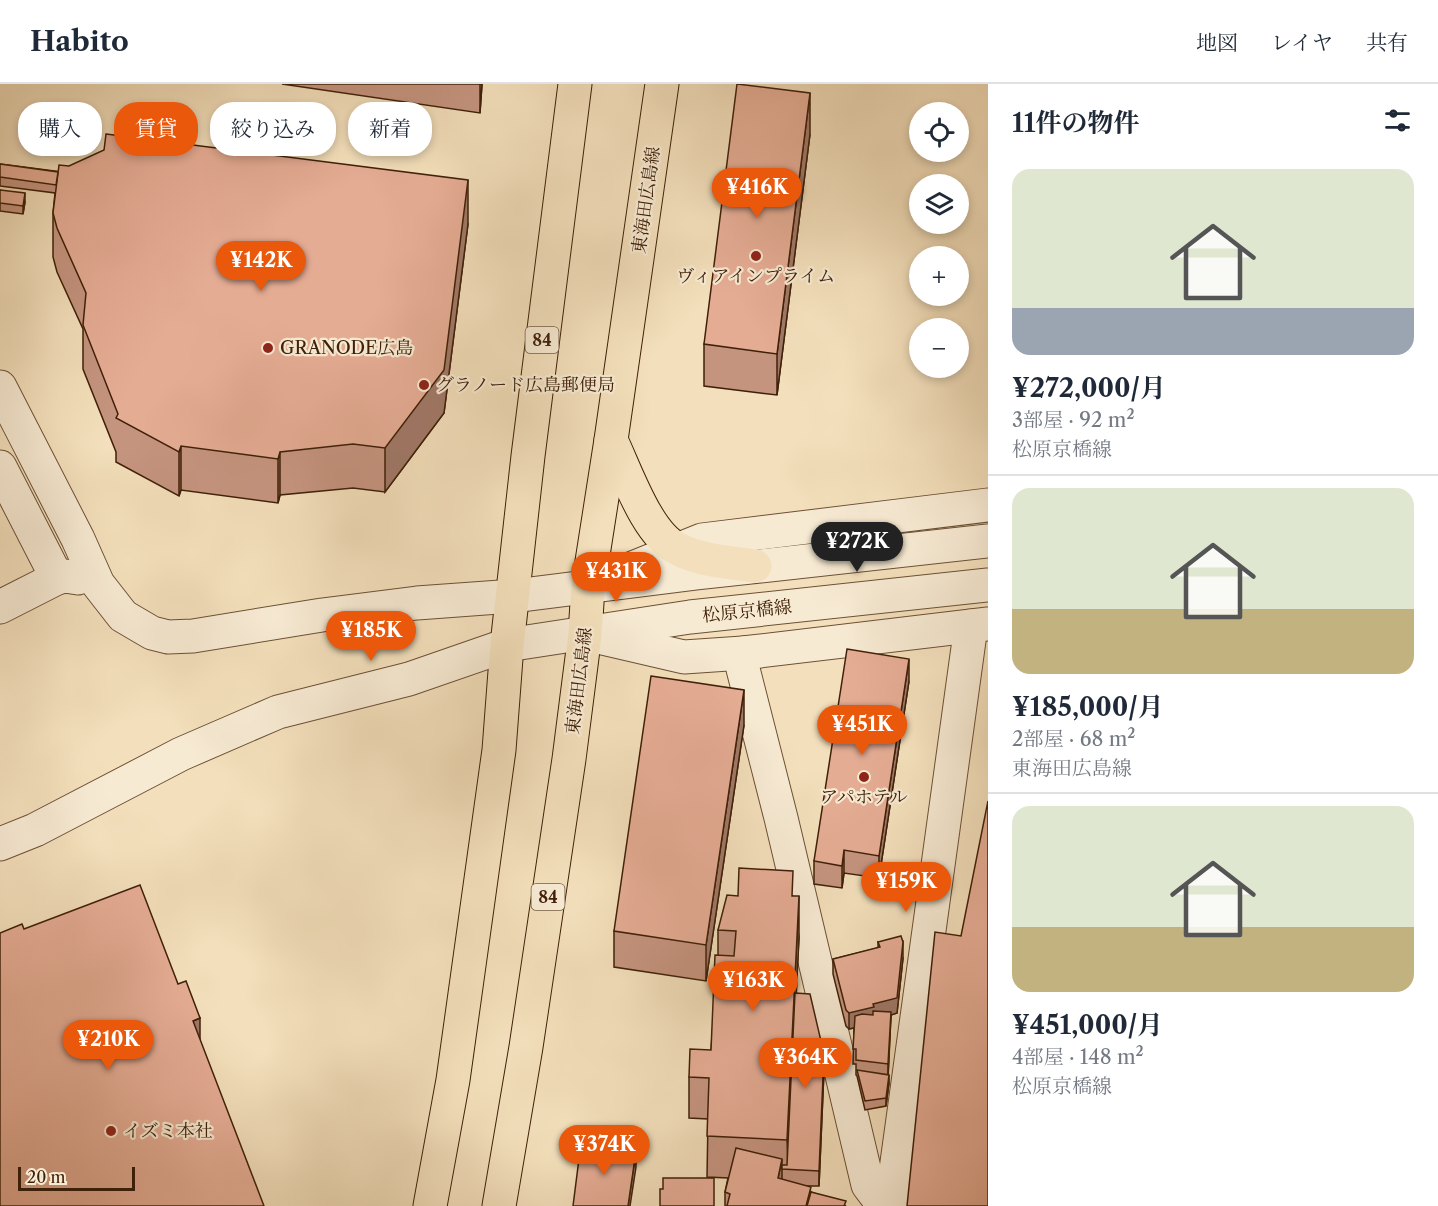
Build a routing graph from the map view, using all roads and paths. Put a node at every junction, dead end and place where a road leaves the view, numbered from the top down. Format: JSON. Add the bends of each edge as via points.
{"nodes":[{"id":1,"x":575,"y":84,"type":"edge"},
{"id":2,"x":662,"y":84,"type":"edge"},
{"id":3,"x":0,"y":387,"type":"edge"},
{"id":4,"x":611,"y":440,"type":"junction"},
{"id":5,"x":0,"y":467,"type":"edge"},
{"id":6,"x":988,"y":505,"type":"edge"},
{"id":7,"x":988,"y":541,"type":"edge"},
{"id":8,"x":678,"y":550,"type":"junction"},
{"id":9,"x":755,"y":566,"type":"junction"},
{"id":10,"x":57,"y":579,"type":"junction"},
{"id":11,"x":98,"y":584,"type":"junction"},
{"id":12,"x":988,"y":585,"type":"edge"},
{"id":13,"x":588,"y":587,"type":"junction"},
{"id":14,"x":514,"y":596,"type":"junction"},
{"id":15,"x":0,"y":607,"type":"edge"},
{"id":16,"x":979,"y":625,"type":"edge"},
{"id":17,"x":585,"y":634,"type":"junction"},
{"id":18,"x":507,"y":645,"type":"junction"},
{"id":19,"x":743,"y":653,"type":"junction"},
{"id":20,"x":0,"y":844,"type":"edge"},
{"id":21,"x":430,"y":1206,"type":"edge"},
{"id":22,"x":499,"y":1206,"type":"edge"},
{"id":23,"x":884,"y":1206,"type":"edge"},
{"id":24,"x":891,"y":1206,"type":"edge"}],
"edges":[{"from":1,"to":14,"type":"main road","number":"84"},
{"from":2,"to":4,"type":"main road","name":"東海田広島線","number":"84"},
{"from":3,"to":11,"type":"street"},
{"from":4,"to":8,"type":"main road","via":[[652,527]]},
{"from":4,"to":13,"type":"main road","name":"東海田広島線","number":"84"},
{"from":5,"to":10,"type":"street"},
{"from":6,"to":8,"type":"street","via":[[702,540]]},
{"from":7,"to":9,"type":"street"},
{"from":8,"to":9,"type":"main road"},
{"from":8,"to":13,"type":"street"},
{"from":9,"to":13,"type":"street"},
{"from":10,"to":11,"type":"street","via":[[82,578]]},
{"from":10,"to":15,"type":"street"},
{"from":11,"to":14,"type":"street","via":[[123,616],[152,633],[168,637],[417,603]]},
{"from":12,"to":17,"type":"street","name":"松原京橋線","via":[[732,612]]},
{"from":13,"to":14,"type":"street"},
{"from":13,"to":17,"type":"main road","name":"東海田広島線","number":"84"},
{"from":14,"to":18,"type":"main road","number":"84"},
{"from":16,"to":19,"type":"street"},
{"from":16,"to":24,"type":"street"},
{"from":17,"to":18,"type":"street","name":"松原京橋線"},
{"from":17,"to":19,"type":"street","via":[[684,657]]},
{"from":17,"to":22,"type":"main road","name":"東海田広島線","number":"84","via":[[526,1047]]},
{"from":18,"to":20,"type":"street","name":"松原京橋線","via":[[409,679],[278,712],[181,754],[35,830]]},
{"from":18,"to":21,"type":"main road","number":"84","via":[[496,773],[453,1080]]},
{"from":19,"to":23,"type":"street","via":[[743,669],[868,1185]]}]}
